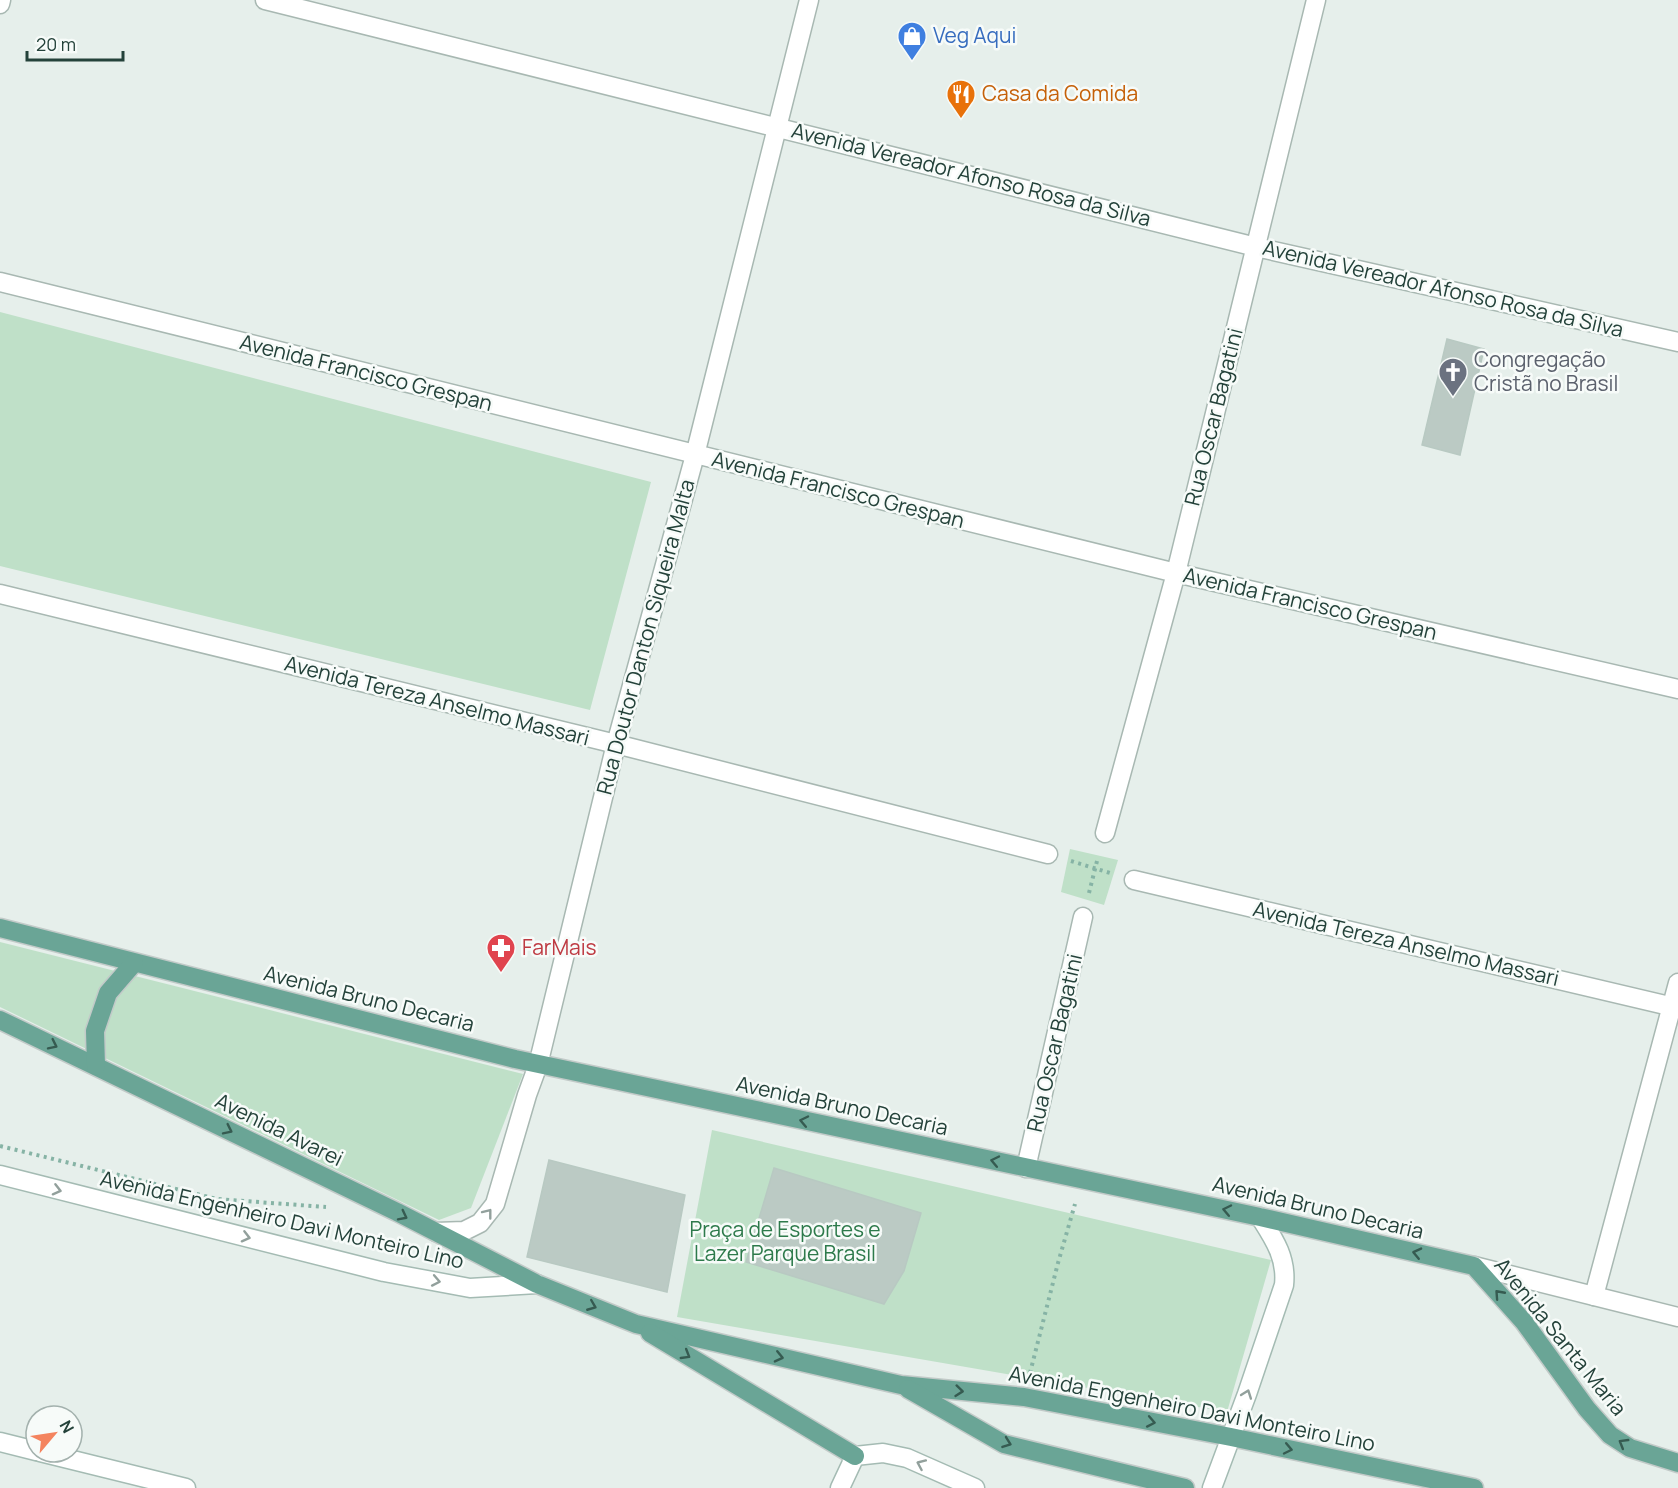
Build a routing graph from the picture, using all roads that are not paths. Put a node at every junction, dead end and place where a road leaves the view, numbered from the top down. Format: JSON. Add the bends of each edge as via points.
{"nodes":[{"id":1,"x":265,"y":0,"type":"edge"},
{"id":2,"x":809,"y":0,"type":"edge"},
{"id":3,"x":1316,"y":0,"type":"edge"},
{"id":4,"x":778,"y":127,"type":"junction"},
{"id":5,"x":1256,"y":247,"type":"junction"},
{"id":6,"x":0,"y":282,"type":"edge"},
{"id":7,"x":1678,"y":342,"type":"edge"},
{"id":8,"x":695,"y":454,"type":"junction"},
{"id":9,"x":1176,"y":573,"type":"junction"},
{"id":10,"x":0,"y":594,"type":"edge"},
{"id":11,"x":1678,"y":689,"type":"edge"},
{"id":12,"x":616,"y":744,"type":"junction"},
{"id":13,"x":1105,"y":833,"type":"road end"},
{"id":14,"x":1048,"y":854,"type":"road end"},
{"id":15,"x":1134,"y":880,"type":"road end"},
{"id":16,"x":1083,"y":917,"type":"road end"},
{"id":17,"x":0,"y":928,"type":"edge"},
{"id":18,"x":134,"y":963,"type":"junction"},
{"id":19,"x":1678,"y":983,"type":"edge"},
{"id":20,"x":1675,"y":1007,"type":"edge"},
{"id":21,"x":0,"y":1020,"type":"edge"},
{"id":22,"x":538,"y":1065,"type":"junction"},
{"id":23,"x":96,"y":1066,"type":"junction"},
{"id":24,"x":1026,"y":1168,"type":"junction"},
{"id":25,"x":0,"y":1175,"type":"edge"},
{"id":26,"x":1260,"y":1217,"type":"junction"},
{"id":27,"x":436,"y":1232,"type":"junction"},
{"id":28,"x":1474,"y":1266,"type":"junction"},
{"id":29,"x":537,"y":1284,"type":"junction"},
{"id":30,"x":1594,"y":1296,"type":"junction"},
{"id":31,"x":1678,"y":1317,"type":"edge"},
{"id":32,"x":636,"y":1324,"type":"junction"},
{"id":33,"x":901,"y":1385,"type":"junction"},
{"id":34,"x":1231,"y":1437,"type":"junction"},
{"id":35,"x":0,"y":1442,"type":"edge"},
{"id":36,"x":24,"y":1448,"type":"edge"},
{"id":37,"x":855,"y":1456,"type":"junction"},
{"id":38,"x":1678,"y":1463,"type":"edge"},
{"id":39,"x":77,"y":1464,"type":"edge"},
{"id":40,"x":128,"y":1481,"type":"edge"},
{"id":41,"x":186,"y":1488,"type":"edge"},
{"id":42,"x":840,"y":1488,"type":"edge"},
{"id":43,"x":975,"y":1488,"type":"edge"},
{"id":44,"x":1185,"y":1488,"type":"edge"},
{"id":45,"x":1212,"y":1488,"type":"edge"},
{"id":46,"x":1474,"y":1488,"type":"edge"}],
"edges":[{"from":1,"to":4,"type":"street","name":"Avenida Vereador Afonso Rosa da Silva"},
{"from":2,"to":4,"type":"street","name":"Rua Doutor Danton Siqueira Malta"},
{"from":3,"to":5,"type":"street","name":"Rua Oscar Bagatini"},
{"from":4,"to":5,"type":"street","name":"Avenida Vereador Afonso Rosa da Silva"},
{"from":4,"to":8,"type":"street","name":"Rua Doutor Danton Siqueira Malta"},
{"from":5,"to":7,"type":"street","name":"Avenida Vereador Afonso Rosa da Silva"},
{"from":5,"to":9,"type":"street","name":"Rua Oscar Bagatini"},
{"from":6,"to":8,"type":"street","name":"Avenida Francisco Grespan"},
{"from":8,"to":9,"type":"street","name":"Avenida Francisco Grespan"},
{"from":8,"to":12,"type":"street","name":"Rua Doutor Danton Siqueira Malta"},
{"from":9,"to":11,"type":"street","name":"Avenida Francisco Grespan"},
{"from":9,"to":13,"type":"street","name":"Rua Oscar Bagatini"},
{"from":10,"to":12,"type":"street","name":"Avenida Tereza Anselmo Massari"},
{"from":12,"to":14,"type":"street","name":"Avenida Tereza Anselmo Massari"},
{"from":12,"to":22,"type":"street","name":"Rua Doutor Danton Siqueira Malta"},
{"from":15,"to":20,"type":"street","name":"Avenida Tereza Anselmo Massari"},
{"from":16,"to":24,"type":"street","name":"Rua Oscar Bagatini"},
{"from":17,"to":18,"type":"main road","name":"Avenida Bruno Decaria"},
{"from":18,"to":22,"type":"main road","name":"Avenida Bruno Decaria"},
{"from":18,"to":23,"type":"main road","via":[[108,993],[95,1031]]},
{"from":19,"to":20,"type":"street"},
{"from":20,"to":30,"type":"street"},
{"from":21,"to":23,"type":"main road","name":"Avenida Avarei","one_way":true},
{"from":24,"to":22,"type":"main road","name":"Avenida Bruno Decaria","one_way":true},
{"from":27,"to":22,"type":"street","name":"Rua Doutor Danton Siqueira Malta","one_way":true,"via":[[464,1231],[480,1223],[495,1204]]},
{"from":23,"to":27,"type":"main road","name":"Avenida Avarei","one_way":true},
{"from":26,"to":24,"type":"main road","name":"Avenida Bruno Decaria","one_way":true},
{"from":25,"to":29,"type":"street","name":"Avenida Engenheiro Davi Monteiro Lino","one_way":true,"via":[[384,1272],[470,1288]]},
{"from":28,"to":26,"type":"main road","name":"Avenida Bruno Decaria","one_way":true},
{"from":34,"to":26,"type":"street","one_way":true,"via":[[1286,1271],[1284,1259]]},
{"from":27,"to":29,"type":"main road","name":"Avenida Avarei"},
{"from":28,"to":30,"type":"street","name":"Avenida Bruno Decaria"},
{"from":38,"to":28,"type":"main road","name":"Avenida Santa Maria","one_way":true,"via":[[1630,1448],[1610,1435],[1524,1322]]},
{"from":29,"to":32,"type":"main road","name":"Avenida Engenheiro Davi Monteiro Lino","one_way":true},
{"from":30,"to":31,"type":"street","name":"Avenida Bruno Decaria"},
{"from":32,"to":33,"type":"main road","name":"Avenida Engenheiro Davi Monteiro Lino","one_way":true},
{"from":32,"to":37,"type":"main road","one_way":true},
{"from":33,"to":34,"type":"main road","name":"Avenida Engenheiro Davi Monteiro Lino","one_way":true,"via":[[1024,1397]]},
{"from":33,"to":44,"type":"main road","name":"Avenida Engenheiro Davi Monteiro Lino","one_way":true,"via":[[1004,1444]]},
{"from":34,"to":45,"type":"street"},
{"from":34,"to":46,"type":"main road","name":"Avenida Engenheiro Davi Monteiro Lino","one_way":true},
{"from":35,"to":36,"type":"street"},
{"from":37,"to":42,"type":"street"},
{"from":43,"to":37,"type":"street","one_way":true,"via":[[907,1458],[883,1453]]},
{"from":39,"to":40,"type":"street"},
{"from":40,"to":41,"type":"street"}]}
